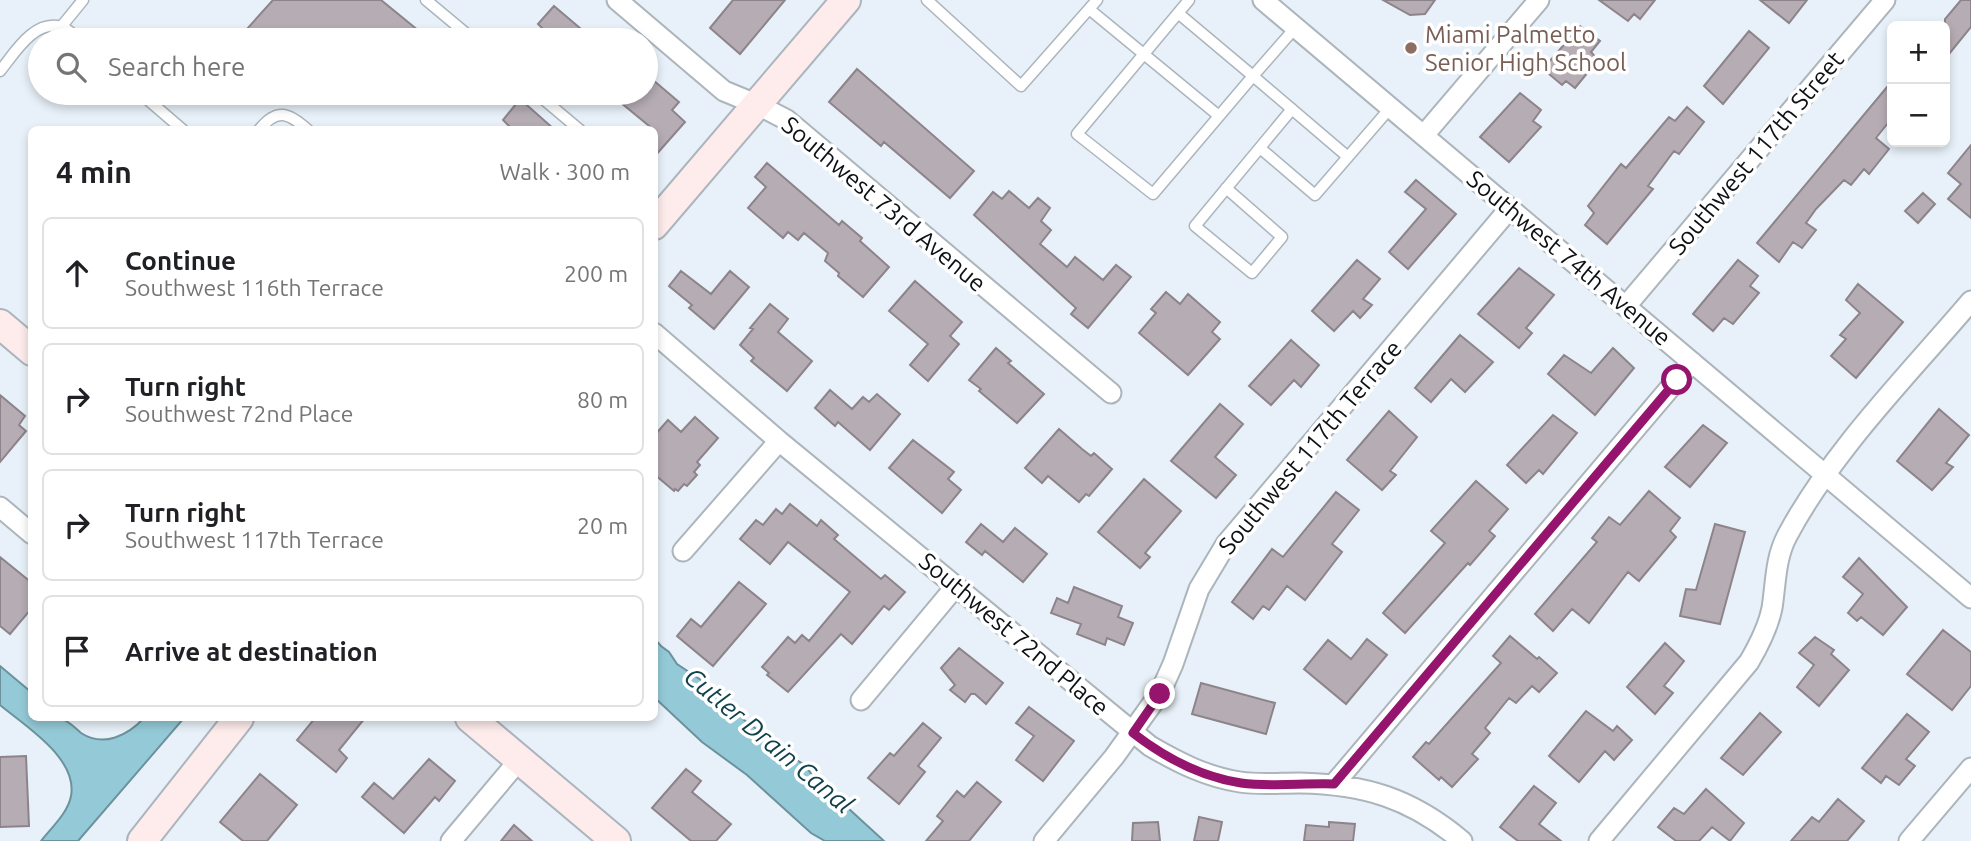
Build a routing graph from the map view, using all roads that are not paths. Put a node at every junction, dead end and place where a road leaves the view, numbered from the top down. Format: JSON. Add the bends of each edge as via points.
{"nodes":[{"id":1,"x":83,"y":0,"type":"edge"},
{"id":2,"x":426,"y":0,"type":"edge"},
{"id":3,"x":617,"y":0,"type":"edge"},
{"id":4,"x":846,"y":0,"type":"edge"},
{"id":5,"x":927,"y":0,"type":"edge"},
{"id":6,"x":1097,"y":0,"type":"edge"},
{"id":7,"x":1189,"y":0,"type":"edge"},
{"id":8,"x":1263,"y":0,"type":"edge"},
{"id":9,"x":1539,"y":0,"type":"edge"},
{"id":10,"x":1885,"y":0,"type":"edge"},
{"id":11,"x":1089,"y":9,"type":"junction"},
{"id":12,"x":1178,"y":13,"type":"junction"},
{"id":13,"x":61,"y":27,"type":"joint"},
{"id":14,"x":44,"y":28,"type":"edge"},
{"id":15,"x":460,"y":28,"type":"edge"},
{"id":16,"x":650,"y":28,"type":"edge"},
{"id":17,"x":1295,"y":28,"type":"junction"},
{"id":18,"x":658,"y":35,"type":"edge"},
{"id":19,"x":28,"y":38,"type":"edge"},
{"id":20,"x":1144,"y":54,"type":"junction"},
{"id":21,"x":0,"y":71,"type":"edge"},
{"id":22,"x":1254,"y":76,"type":"junction"},
{"id":23,"x":154,"y":105,"type":"edge"},
{"id":24,"x":550,"y":105,"type":"edge"},
{"id":25,"x":758,"y":105,"type":"junction"},
{"id":26,"x":1391,"y":107,"type":"junction"},
{"id":27,"x":1292,"y":109,"type":"junction"},
{"id":28,"x":1219,"y":116,"type":"junction"},
{"id":29,"x":178,"y":126,"type":"edge"},
{"id":30,"x":263,"y":126,"type":"edge"},
{"id":31,"x":303,"y":126,"type":"edge"},
{"id":32,"x":575,"y":126,"type":"edge"},
{"id":33,"x":1424,"y":135,"type":"junction"},
{"id":34,"x":1260,"y":148,"type":"junction"},
{"id":35,"x":1348,"y":157,"type":"junction"},
{"id":36,"x":1226,"y":188,"type":"junction"},
{"id":37,"x":1510,"y":208,"type":"junction"},
{"id":38,"x":658,"y":221,"type":"edge"},
{"id":39,"x":1971,"y":301,"type":"edge"},
{"id":40,"x":1626,"y":306,"type":"junction"},
{"id":41,"x":0,"y":324,"type":"edge"},
{"id":42,"x":658,"y":335,"type":"edge"},
{"id":43,"x":28,"y":348,"type":"edge"},
{"id":44,"x":1692,"y":362,"type":"junction"},
{"id":45,"x":1111,"y":393,"type":"dead end"},
{"id":46,"x":779,"y":441,"type":"junction"},
{"id":47,"x":1825,"y":476,"type":"junction"},
{"id":48,"x":0,"y":507,"type":"edge"},
{"id":49,"x":28,"y":531,"type":"edge"},
{"id":50,"x":683,"y":551,"type":"dead end"},
{"id":51,"x":956,"y":586,"type":"junction"},
{"id":52,"x":1971,"y":598,"type":"edge"},
{"id":53,"x":861,"y":700,"type":"dead end"},
{"id":54,"x":237,"y":721,"type":"edge"},
{"id":55,"x":474,"y":721,"type":"edge"},
{"id":56,"x":1133,"y":733,"type":"junction"},
{"id":57,"x":520,"y":759,"type":"junction"},
{"id":58,"x":1971,"y":768,"type":"edge"},
{"id":59,"x":1334,"y":784,"type":"junction"},
{"id":60,"x":142,"y":841,"type":"edge"},
{"id":61,"x":451,"y":841,"type":"edge"},
{"id":62,"x":616,"y":841,"type":"edge"},
{"id":63,"x":1044,"y":841,"type":"edge"},
{"id":64,"x":1462,"y":841,"type":"edge"},
{"id":65,"x":1599,"y":841,"type":"edge"},
{"id":66,"x":1909,"y":841,"type":"edge"}],
"edges":[{"from":1,"to":13,"type":"lane"},
{"from":2,"to":15,"type":"lane"},
{"from":3,"to":16,"type":"street","name":"Southwest 73rd Avenue"},
{"from":4,"to":25,"type":"street"},
{"from":5,"to":11,"type":"lane","via":[[1021,86]]},
{"from":6,"to":11,"type":"lane"},
{"from":7,"to":12,"type":"lane"},
{"from":8,"to":17,"type":"street","name":"Southwest 74th Avenue"},
{"from":9,"to":33,"type":"street"},
{"from":10,"to":40,"type":"street","name":"Southwest 117th Street"},
{"from":11,"to":20,"type":"lane"},
{"from":12,"to":20,"type":"lane"},
{"from":12,"to":22,"type":"lane"},
{"from":13,"to":14,"type":"lane"},
{"from":17,"to":22,"type":"lane"},
{"from":17,"to":26,"type":"street","name":"Southwest 74th Avenue"},
{"from":18,"to":25,"type":"street","name":"Southwest 73rd Avenue","via":[[724,91]]},
{"from":19,"to":21,"type":"lane"},
{"from":20,"to":28,"type":"lane"},
{"from":20,"to":28,"type":"lane","via":[[1077,134],[1153,194]]},
{"from":22,"to":27,"type":"lane"},
{"from":22,"to":28,"type":"lane"},
{"from":23,"to":29,"type":"lane"},
{"from":24,"to":32,"type":"lane"},
{"from":25,"to":38,"type":"street"},
{"from":25,"to":45,"type":"street","name":"Southwest 73rd Avenue","via":[[788,120]]},
{"from":26,"to":33,"type":"street","name":"Southwest 74th Avenue"},
{"from":26,"to":35,"type":"lane"},
{"from":27,"to":34,"type":"lane"},
{"from":27,"to":35,"type":"lane"},
{"from":30,"to":31,"type":"lane","via":[[283,114]]},
{"from":33,"to":37,"type":"street","name":"Southwest 74th Avenue"},
{"from":34,"to":35,"type":"lane","via":[[1315,195]]},
{"from":34,"to":36,"type":"lane"},
{"from":36,"to":36,"type":"lane","via":[[1195,226],[1252,272],[1282,237]]},
{"from":37,"to":40,"type":"street","name":"Southwest 74th Avenue"},
{"from":37,"to":56,"type":"street","name":"Southwest 117th Terrace","via":[[1226,544],[1199,589],[1160,694]]},
{"from":39,"to":47,"type":"street"},
{"from":40,"to":44,"type":"street","name":"Southwest 74th Avenue"},
{"from":41,"to":43,"type":"street"},
{"from":42,"to":46,"type":"street","name":"Southwest 72nd Place"},
{"from":44,"to":47,"type":"street","name":"Southwest 74th Avenue"},
{"from":44,"to":59,"type":"street"},
{"from":46,"to":50,"type":"street"},
{"from":46,"to":51,"type":"street","name":"Southwest 72nd Place"},
{"from":47,"to":52,"type":"street","name":"Southwest 74th Avenue"},
{"from":47,"to":65,"type":"street","via":[[1785,540],[1766,630],[1749,662]]},
{"from":48,"to":49,"type":"street"},
{"from":51,"to":53,"type":"street"},
{"from":51,"to":56,"type":"street","name":"Southwest 72nd Place"},
{"from":54,"to":60,"type":"street"},
{"from":55,"to":57,"type":"street"},
{"from":56,"to":59,"type":"street","name":"Southwest 72nd Place","via":[[1180,763],[1219,778],[1242,783]]},
{"from":56,"to":63,"type":"street","name":"Southwest 117th Terrace"},
{"from":57,"to":61,"type":"street"},
{"from":57,"to":62,"type":"street"},
{"from":58,"to":66,"type":"street"},
{"from":59,"to":64,"type":"street","name":"Southwest 72nd Place","via":[[1370,790],[1401,802]]}]}
